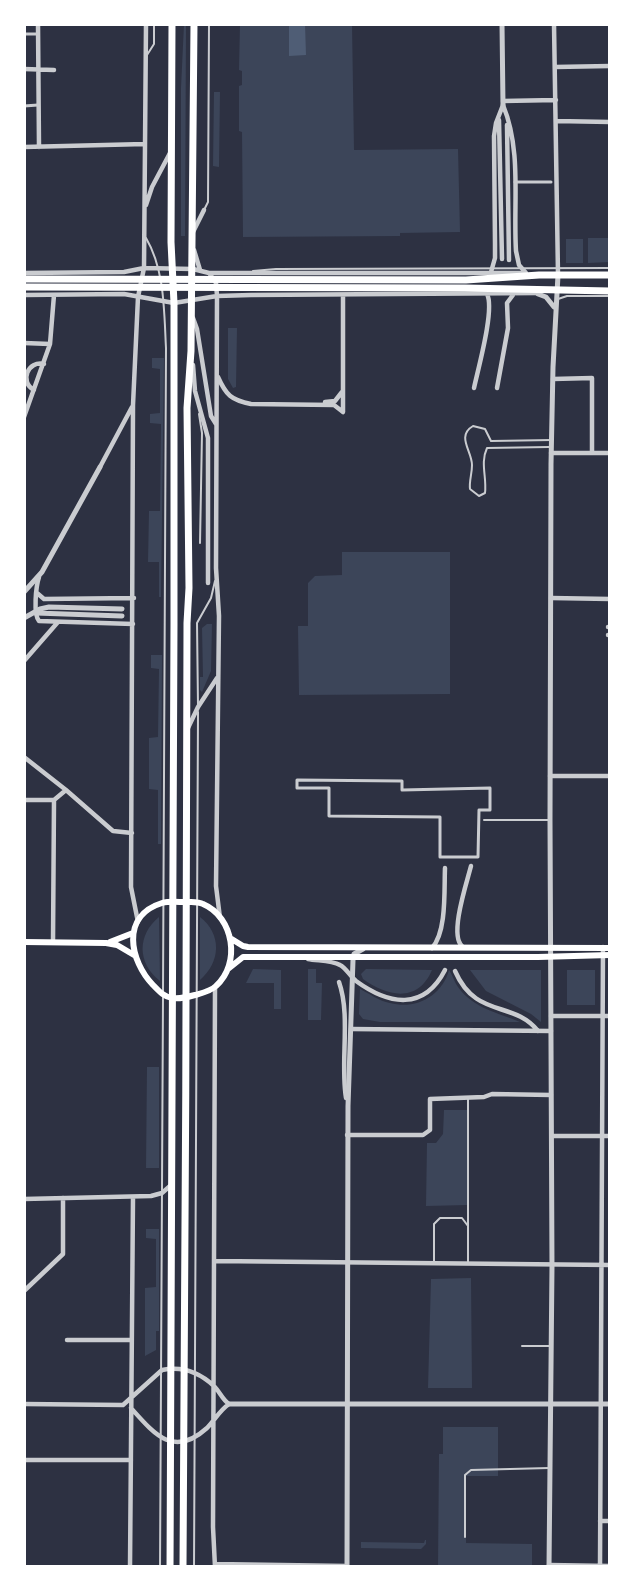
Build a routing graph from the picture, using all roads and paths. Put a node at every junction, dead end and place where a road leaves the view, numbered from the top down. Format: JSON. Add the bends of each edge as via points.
{"nodes":[{"id":1,"x":38,"y":24,"type":"edge"},
{"id":2,"x":146,"y":24,"type":"edge"},
{"id":3,"x":154,"y":24,"type":"edge"},
{"id":4,"x":172,"y":24,"type":"edge"},
{"id":5,"x":194,"y":24,"type":"edge"},
{"id":6,"x":209,"y":24,"type":"edge"},
{"id":7,"x":502,"y":24,"type":"edge"},
{"id":8,"x":554,"y":24,"type":"edge"},
{"id":9,"x":24,"y":34,"type":"edge"},
{"id":10,"x":38,"y":34,"type":"junction"},
{"id":11,"x":146,"y":57,"type":"junction"},
{"id":12,"x":610,"y":66,"type":"edge"},
{"id":13,"x":555,"y":67,"type":"junction"},
{"id":14,"x":24,"y":69,"type":"edge"},
{"id":15,"x":38,"y":69,"type":"junction"},
{"id":16,"x":54,"y":70,"type":"dead end"},
{"id":17,"x":556,"y":100,"type":"junction"},
{"id":18,"x":503,"y":103,"type":"junction"},
{"id":19,"x":38,"y":105,"type":"junction"},
{"id":20,"x":24,"y":106,"type":"edge"},
{"id":21,"x":507,"y":116,"type":"junction"},
{"id":22,"x":499,"y":117,"type":"junction"},
{"id":23,"x":556,"y":122,"type":"junction"},
{"id":24,"x":610,"y":122,"type":"edge"},
{"id":25,"x":145,"y":144,"type":"junction"},
{"id":26,"x":24,"y":147,"type":"edge"},
{"id":27,"x":39,"y":147,"type":"junction"},
{"id":28,"x":172,"y":151,"type":"junction"},
{"id":29,"x":515,"y":182,"type":"junction"},
{"id":30,"x":551,"y":182,"type":"dead end"},
{"id":31,"x":204,"y":210,"type":"joint"},
{"id":32,"x":144,"y":212,"type":"junction"},
{"id":33,"x":193,"y":232,"type":"junction"},
{"id":34,"x":144,"y":234,"type":"junction"},
{"id":35,"x":502,"y":260,"type":"dead end"},
{"id":36,"x":509,"y":260,"type":"dead end"},
{"id":37,"x":144,"y":268,"type":"junction"},
{"id":38,"x":158,"y":268,"type":"junction"},
{"id":39,"x":171,"y":268,"type":"junction"},
{"id":40,"x":610,"y":268,"type":"edge"},
{"id":41,"x":197,"y":269,"type":"junction"},
{"id":42,"x":520,"y":269,"type":"junction"},
{"id":43,"x":492,"y":270,"type":"junction"},
{"id":44,"x":114,"y":272,"type":"junction"},
{"id":45,"x":248,"y":272,"type":"junction"},
{"id":46,"x":263,"y":272,"type":"junction"},
{"id":47,"x":558,"y":272,"type":"junction"},
{"id":48,"x":24,"y":273,"type":"edge"},
{"id":49,"x":209,"y":273,"type":"junction"},
{"id":50,"x":526,"y":273,"type":"junction"},
{"id":51,"x":539,"y":275,"type":"junction"},
{"id":52,"x":610,"y":275,"type":"edge"},
{"id":53,"x":24,"y":279,"type":"edge"},
{"id":54,"x":189,"y":284,"type":"junction"},
{"id":55,"x":361,"y":284,"type":"junction"},
{"id":56,"x":24,"y":287,"type":"edge"},
{"id":57,"x":556,"y":291,"type":"junction"},
{"id":58,"x":610,"y":291,"type":"edge"},
{"id":59,"x":174,"y":292,"type":"junction"},
{"id":60,"x":114,"y":294,"type":"junction"},
{"id":61,"x":487,"y":294,"type":"junction"},
{"id":62,"x":538,"y":294,"type":"junction"},
{"id":63,"x":24,"y":295,"type":"edge"},
{"id":64,"x":54,"y":295,"type":"junction"},
{"id":65,"x":343,"y":295,"type":"junction"},
{"id":66,"x":513,"y":295,"type":"junction"},
{"id":67,"x":217,"y":296,"type":"junction"},
{"id":68,"x":263,"y":296,"type":"junction"},
{"id":69,"x":610,"y":296,"type":"edge"},
{"id":70,"x":138,"y":297,"type":"junction"},
{"id":71,"x":192,"y":300,"type":"junction"},
{"id":72,"x":556,"y":300,"type":"junction"},
{"id":73,"x":163,"y":302,"type":"junction"},
{"id":74,"x":174,"y":303,"type":"junction"},
{"id":75,"x":555,"y":308,"type":"junction"},
{"id":76,"x":191,"y":314,"type":"junction"},
{"id":77,"x":24,"y":343,"type":"edge"},
{"id":78,"x":50,"y":344,"type":"junction"},
{"id":79,"x":191,"y":351,"type":"junction"},
{"id":80,"x":44,"y":364,"type":"junction"},
{"id":81,"x":216,"y":374,"type":"junction"},
{"id":82,"x":553,"y":379,"type":"junction"},
{"id":83,"x":474,"y":388,"type":"dead end"},
{"id":84,"x":497,"y":388,"type":"dead end"},
{"id":85,"x":343,"y":389,"type":"junction"},
{"id":86,"x":34,"y":390,"type":"junction"},
{"id":87,"x":312,"y":404,"type":"junction"},
{"id":88,"x":133,"y":405,"type":"junction"},
{"id":89,"x":199,"y":408,"type":"junction"},
{"id":90,"x":24,"y":417,"type":"edge"},
{"id":91,"x":216,"y":423,"type":"junction"},
{"id":92,"x":552,"y":440,"type":"junction"},
{"id":93,"x":551,"y":450,"type":"junction"},
{"id":94,"x":592,"y":453,"type":"junction"},
{"id":95,"x":610,"y":453,"type":"edge"},
{"id":96,"x":99,"y":467,"type":"joint"},
{"id":97,"x":200,"y":543,"type":"dead end"},
{"id":98,"x":216,"y":568,"type":"junction"},
{"id":99,"x":42,"y":572,"type":"junction"},
{"id":100,"x":208,"y":583,"type":"dead end"},
{"id":101,"x":24,"y":592,"type":"edge"},
{"id":102,"x":37,"y":593,"type":"junction"},
{"id":103,"x":134,"y":598,"type":"junction"},
{"id":104,"x":551,"y":598,"type":"junction"},
{"id":105,"x":610,"y":598,"type":"edge"},
{"id":106,"x":122,"y":609,"type":"dead end"},
{"id":107,"x":35,"y":613,"type":"junction"},
{"id":108,"x":122,"y":616,"type":"dead end"},
{"id":109,"x":24,"y":618,"type":"edge"},
{"id":110,"x":58,"y":622,"type":"junction"},
{"id":111,"x":134,"y":624,"type":"junction"},
{"id":112,"x":24,"y":661,"type":"edge"},
{"id":113,"x":217,"y":678,"type":"junction"},
{"id":114,"x":198,"y":707,"type":"junction"},
{"id":115,"x":187,"y":730,"type":"junction"},
{"id":116,"x":24,"y":757,"type":"edge"},
{"id":117,"x":550,"y":776,"type":"junction"},
{"id":118,"x":610,"y":776,"type":"edge"},
{"id":119,"x":66,"y":790,"type":"junction"},
{"id":120,"x":24,"y":800,"type":"edge"},
{"id":121,"x":54,"y":800,"type":"junction"},
{"id":122,"x":440,"y":817,"type":"joint"},
{"id":123,"x":484,"y":820,"type":"dead end"},
{"id":124,"x":550,"y":820,"type":"junction"},
{"id":125,"x":132,"y":833,"type":"junction"},
{"id":126,"x":471,"y":866,"type":"dead end"},
{"id":127,"x":445,"y":868,"type":"dead end"},
{"id":128,"x":173,"y":902,"type":"junction"},
{"id":129,"x":185,"y":902,"type":"junction"},
{"id":130,"x":196,"y":902,"type":"junction"},
{"id":131,"x":163,"y":903,"type":"junction"},
{"id":132,"x":220,"y":918,"type":"junction"},
{"id":133,"x":138,"y":922,"type":"junction"},
{"id":134,"x":133,"y":933,"type":"junction"},
{"id":135,"x":230,"y":938,"type":"junction"},
{"id":136,"x":24,"y":942,"type":"edge"},
{"id":137,"x":53,"y":942,"type":"junction"},
{"id":138,"x":106,"y":943,"type":"junction"},
{"id":139,"x":462,"y":946,"type":"junction"},
{"id":140,"x":550,"y":946,"type":"junction"},
{"id":141,"x":389,"y":947,"type":"junction"},
{"id":142,"x":607,"y":947,"type":"edge"},
{"id":143,"x":432,"y":948,"type":"junction"},
{"id":144,"x":134,"y":955,"type":"junction"},
{"id":145,"x":353,"y":956,"type":"junction"},
{"id":146,"x":606,"y":956,"type":"edge"},
{"id":147,"x":551,"y":957,"type":"junction"},
{"id":148,"x":299,"y":958,"type":"junction"},
{"id":149,"x":228,"y":969,"type":"junction"},
{"id":150,"x":445,"y":970,"type":"dead end"},
{"id":151,"x":455,"y":970,"type":"dead end"},
{"id":152,"x":352,"y":978,"type":"junction"},
{"id":153,"x":339,"y":982,"type":"dead end"},
{"id":154,"x":215,"y":988,"type":"junction"},
{"id":155,"x":163,"y":994,"type":"junction"},
{"id":156,"x":195,"y":994,"type":"junction"},
{"id":157,"x":172,"y":998,"type":"junction"},
{"id":158,"x":185,"y":998,"type":"junction"},
{"id":159,"x":551,"y":1016,"type":"junction"},
{"id":160,"x":602,"y":1016,"type":"junction"},
{"id":161,"x":610,"y":1016,"type":"edge"},
{"id":162,"x":351,"y":1029,"type":"junction"},
{"id":163,"x":538,"y":1031,"type":"junction"},
{"id":164,"x":551,"y":1031,"type":"junction"},
{"id":165,"x":551,"y":1095,"type":"junction"},
{"id":166,"x":468,"y":1097,"type":"junction"},
{"id":167,"x":348,"y":1106,"type":"junction"},
{"id":168,"x":348,"y":1135,"type":"junction"},
{"id":169,"x":552,"y":1136,"type":"junction"},
{"id":170,"x":602,"y":1136,"type":"junction"},
{"id":171,"x":610,"y":1136,"type":"edge"},
{"id":172,"x":170,"y":1186,"type":"junction"},
{"id":173,"x":162,"y":1193,"type":"junction"},
{"id":174,"x":133,"y":1197,"type":"junction"},
{"id":175,"x":63,"y":1198,"type":"junction"},
{"id":176,"x":24,"y":1199,"type":"edge"},
{"id":177,"x":468,"y":1226,"type":"junction"},
{"id":178,"x":214,"y":1261,"type":"junction"},
{"id":179,"x":347,"y":1263,"type":"junction"},
{"id":180,"x":434,"y":1264,"type":"junction"},
{"id":181,"x":468,"y":1264,"type":"junction"},
{"id":182,"x":601,"y":1265,"type":"junction"},
{"id":183,"x":610,"y":1265,"type":"edge"},
{"id":184,"x":552,"y":1266,"type":"junction"},
{"id":185,"x":24,"y":1291,"type":"edge"},
{"id":186,"x":67,"y":1340,"type":"dead end"},
{"id":187,"x":131,"y":1340,"type":"junction"},
{"id":188,"x":522,"y":1346,"type":"dead end"},
{"id":189,"x":551,"y":1346,"type":"junction"},
{"id":190,"x":183,"y":1368,"type":"junction"},
{"id":191,"x":166,"y":1369,"type":"junction"},
{"id":192,"x":195,"y":1373,"type":"junction"},
{"id":193,"x":214,"y":1386,"type":"junction"},
{"id":194,"x":130,"y":1400,"type":"junction"},
{"id":195,"x":24,"y":1404,"type":"edge"},
{"id":196,"x":229,"y":1404,"type":"junction"},
{"id":197,"x":347,"y":1404,"type":"junction"},
{"id":198,"x":549,"y":1404,"type":"junction"},
{"id":199,"x":601,"y":1404,"type":"junction"},
{"id":200,"x":610,"y":1404,"type":"edge"},
{"id":201,"x":131,"y":1408,"type":"junction"},
{"id":202,"x":213,"y":1419,"type":"junction"},
{"id":203,"x":161,"y":1437,"type":"junction"},
{"id":204,"x":194,"y":1439,"type":"junction"},
{"id":205,"x":171,"y":1442,"type":"junction"},
{"id":206,"x":184,"y":1442,"type":"junction"},
{"id":207,"x":24,"y":1460,"type":"edge"},
{"id":208,"x":131,"y":1460,"type":"junction"},
{"id":209,"x":549,"y":1468,"type":"junction"},
{"id":210,"x":600,"y":1521,"type":"junction"},
{"id":211,"x":610,"y":1521,"type":"edge"},
{"id":212,"x":465,"y":1537,"type":"dead end"},
{"id":213,"x":215,"y":1566,"type":"edge"},
{"id":214,"x":282,"y":1566,"type":"edge"},
{"id":215,"x":346,"y":1566,"type":"edge"},
{"id":216,"x":549,"y":1566,"type":"edge"},
{"id":217,"x":600,"y":1566,"type":"edge"},
{"id":218,"x":610,"y":1566,"type":"edge"},
{"id":219,"x":130,"y":1567,"type":"edge"},
{"id":220,"x":160,"y":1567,"type":"edge"},
{"id":221,"x":170,"y":1567,"type":"edge"},
{"id":222,"x":183,"y":1567,"type":"edge"},
{"id":223,"x":194,"y":1567,"type":"edge"}],
"edges":[{"from":1,"to":10,"type":"street"},
{"from":2,"to":11,"type":"street"},
{"from":3,"to":11,"type":"lane","via":[[154,45]]},
{"from":4,"to":28,"type":"main road"},
{"from":5,"to":33,"type":"main road"},
{"from":6,"to":31,"type":"lane","via":[[208,202]]},
{"from":7,"to":18,"type":"street"},
{"from":8,"to":13,"type":"street"},
{"from":9,"to":10,"type":"street"},
{"from":10,"to":15,"type":"street"},
{"from":11,"to":25,"type":"street"},
{"from":12,"to":13,"type":"street"},
{"from":13,"to":17,"type":"street"},
{"from":14,"to":15,"type":"street"},
{"from":15,"to":16,"type":"street"},
{"from":15,"to":19,"type":"street"},
{"from":17,"to":18,"type":"street"},
{"from":17,"to":23,"type":"street"},
{"from":18,"to":21,"type":"street"},
{"from":18,"to":22,"type":"street"},
{"from":19,"to":20,"type":"street"},
{"from":19,"to":27,"type":"street"},
{"from":21,"to":29,"type":"street"},
{"from":21,"to":36,"type":"street"},
{"from":22,"to":35,"type":"street"},
{"from":22,"to":43,"type":"street","via":[[494,136]]},
{"from":23,"to":24,"type":"street"},
{"from":23,"to":47,"type":"street"},
{"from":25,"to":27,"type":"street"},
{"from":25,"to":32,"type":"street"},
{"from":26,"to":27,"type":"street"},
{"from":28,"to":32,"type":"street","via":[[152,187]]},
{"from":28,"to":39,"type":"main road"},
{"from":29,"to":30,"type":"street"},
{"from":29,"to":42,"type":"street"},
{"from":31,"to":33,"type":"street"},
{"from":32,"to":34,"type":"street"},
{"from":33,"to":41,"type":"main road"},
{"from":34,"to":37,"type":"street"},
{"from":34,"to":38,"type":"lane"},
{"from":37,"to":38,"type":"street"},
{"from":37,"to":44,"type":"street"},
{"from":37,"to":70,"type":"street"},
{"from":38,"to":39,"type":"street"},
{"from":38,"to":73,"type":"lane"},
{"from":39,"to":41,"type":"street"},
{"from":39,"to":59,"type":"main road"},
{"from":40,"to":47,"type":"lane"},
{"from":41,"to":49,"type":"street"},
{"from":41,"to":71,"type":"main road"},
{"from":42,"to":43,"type":"lane"},
{"from":42,"to":47,"type":"lane"},
{"from":42,"to":50,"type":"street"},
{"from":43,"to":45,"type":"lane"},
{"from":43,"to":46,"type":"street"},
{"from":43,"to":50,"type":"street"},
{"from":44,"to":48,"type":"street"},
{"from":44,"to":60,"type":"street"},
{"from":45,"to":46,"type":"street"},
{"from":45,"to":49,"type":"street"},
{"from":46,"to":68,"type":"street"},
{"from":47,"to":51,"type":"main road"},
{"from":47,"to":52,"type":"main road"},
{"from":47,"to":57,"type":"street"},
{"from":49,"to":67,"type":"street","via":[[216,283]]},
{"from":50,"to":51,"type":"street"},
{"from":51,"to":55,"type":"main road"},
{"from":53,"to":54,"type":"main road"},
{"from":54,"to":55,"type":"main road"},
{"from":54,"to":56,"type":"main road"},
{"from":55,"to":57,"type":"main road"},
{"from":57,"to":58,"type":"main road"},
{"from":57,"to":62,"type":"street"},
{"from":57,"to":72,"type":"street"},
{"from":59,"to":73,"type":"street"},
{"from":59,"to":74,"type":"main road"},
{"from":60,"to":64,"type":"street"},
{"from":60,"to":70,"type":"street"},
{"from":61,"to":65,"type":"street"},
{"from":61,"to":66,"type":"street"},
{"from":61,"to":83,"type":"street","via":[[488,323]]},
{"from":62,"to":66,"type":"street"},
{"from":62,"to":75,"type":"street"},
{"from":63,"to":64,"type":"street"},
{"from":64,"to":78,"type":"street"},
{"from":65,"to":68,"type":"street"},
{"from":65,"to":85,"type":"street"},
{"from":66,"to":84,"type":"street","via":[[506,307],[508,328]]},
{"from":67,"to":68,"type":"street"},
{"from":67,"to":71,"type":"street"},
{"from":67,"to":81,"type":"street"},
{"from":69,"to":72,"type":"lane","via":[[567,296]]},
{"from":70,"to":73,"type":"street"},
{"from":70,"to":88,"type":"street"},
{"from":71,"to":74,"type":"street"},
{"from":71,"to":76,"type":"main road"},
{"from":72,"to":75,"type":"street"},
{"from":73,"to":74,"type":"street"},
{"from":73,"to":131,"type":"lane"},
{"from":74,"to":128,"type":"main road"},
{"from":75,"to":82,"type":"street"},
{"from":76,"to":79,"type":"main road"},
{"from":76,"to":91,"type":"street","via":[[197,329],[211,416]]},
{"from":77,"to":78,"type":"street"},
{"from":78,"to":80,"type":"street"},
{"from":79,"to":89,"type":"street"},
{"from":79,"to":115,"type":"main road","via":[[187,408]]},
{"from":80,"to":86,"type":"street"},
{"from":80,"to":86,"type":"street","via":[[38,362],[27,373],[26,382]]},
{"from":81,"to":87,"type":"street","via":[[225,393],[240,402]]},
{"from":81,"to":91,"type":"street"},
{"from":82,"to":92,"type":"street"},
{"from":82,"to":94,"type":"street","via":[[592,378]]},
{"from":85,"to":87,"type":"street","via":[[335,400]]},
{"from":85,"to":87,"type":"street","via":[[343,412],[334,405]]},
{"from":86,"to":90,"type":"street"},
{"from":88,"to":96,"type":"street"},
{"from":88,"to":103,"type":"street"},
{"from":89,"to":97,"type":"lane"},
{"from":89,"to":100,"type":"street","via":[[208,438]]},
{"from":91,"to":98,"type":"street"},
{"from":92,"to":93,"type":"street"},
{"from":92,"to":93,"type":"lane","via":[[491,441],[485,429],[473,426],[465,433],[472,462],[470,489],[478,496],[485,493],[483,460],[487,448]]},
{"from":93,"to":94,"type":"street"},
{"from":93,"to":104,"type":"street"},
{"from":94,"to":95,"type":"street"},
{"from":96,"to":99,"type":"street"},
{"from":98,"to":113,"type":"street"},
{"from":98,"to":114,"type":"lane","via":[[211,598],[197,623]]},
{"from":99,"to":101,"type":"street"},
{"from":99,"to":102,"type":"street"},
{"from":102,"to":103,"type":"street","via":[[44,599]]},
{"from":102,"to":107,"type":"street"},
{"from":103,"to":111,"type":"street"},
{"from":104,"to":105,"type":"street"},
{"from":104,"to":117,"type":"street"},
{"from":106,"to":107,"type":"street","via":[[49,608]]},
{"from":107,"to":108,"type":"street"},
{"from":107,"to":109,"type":"street"},
{"from":107,"to":110,"type":"street","via":[[39,621]]},
{"from":110,"to":111,"type":"street"},
{"from":110,"to":112,"type":"street"},
{"from":111,"to":125,"type":"street"},
{"from":113,"to":114,"type":"street"},
{"from":113,"to":132,"type":"street","via":[[216,886]]},
{"from":114,"to":115,"type":"street"},
{"from":114,"to":130,"type":"lane"},
{"from":115,"to":129,"type":"main road"},
{"from":116,"to":119,"type":"street"},
{"from":117,"to":118,"type":"street"},
{"from":117,"to":124,"type":"street"},
{"from":119,"to":121,"type":"street"},
{"from":119,"to":125,"type":"street","via":[[113,831]]},
{"from":120,"to":121,"type":"street"},
{"from":121,"to":137,"type":"street"},
{"from":122,"to":122,"type":"street","via":[[440,857],[478,857],[479,810],[490,810],[490,788],[402,789],[402,781],[297,780],[297,788],[329,788],[329,816]]},
{"from":123,"to":124,"type":"lane"},
{"from":124,"to":140,"type":"street"},
{"from":125,"to":133,"type":"street","via":[[131,887]]},
{"from":126,"to":139,"type":"street","via":[[458,922],[458,941]]},
{"from":127,"to":143,"type":"street","via":[[441,927]]},
{"from":128,"to":129,"type":"main road"},
{"from":128,"to":131,"type":"main road"},
{"from":128,"to":157,"type":"main road"},
{"from":129,"to":130,"type":"main road"},
{"from":129,"to":158,"type":"main road"},
{"from":130,"to":132,"type":"main road"},
{"from":130,"to":156,"type":"lane"},
{"from":131,"to":133,"type":"main road"},
{"from":131,"to":155,"type":"lane"},
{"from":132,"to":135,"type":"main road"},
{"from":133,"to":134,"type":"main road"},
{"from":134,"to":138,"type":"main road"},
{"from":134,"to":144,"type":"main road"},
{"from":135,"to":141,"type":"main road","via":[[249,947]]},
{"from":135,"to":149,"type":"main road"},
{"from":136,"to":137,"type":"main road"},
{"from":137,"to":138,"type":"main road"},
{"from":138,"to":144,"type":"main road"},
{"from":139,"to":140,"type":"main road"},
{"from":139,"to":143,"type":"main road"},
{"from":140,"to":142,"type":"main road"},
{"from":140,"to":147,"type":"street"},
{"from":141,"to":143,"type":"main road"},
{"from":141,"to":145,"type":"street","via":[[360,950]]},
{"from":142,"to":146,"type":"street"},
{"from":144,"to":155,"type":"main road","via":[[143,974]]},
{"from":145,"to":147,"type":"main road"},
{"from":145,"to":148,"type":"main road"},
{"from":145,"to":152,"type":"street"},
{"from":146,"to":147,"type":"main road"},
{"from":146,"to":160,"type":"street"},
{"from":147,"to":159,"type":"street"},
{"from":148,"to":149,"type":"main road","via":[[243,957]]},
{"from":148,"to":152,"type":"street","via":[[336,963]]},
{"from":149,"to":154,"type":"main road"},
{"from":150,"to":152,"type":"street","via":[[427,993],[401,1001],[381,995]]},
{"from":151,"to":163,"type":"street","via":[[463,986],[479,1001],[519,1017]]},
{"from":152,"to":162,"type":"street"},
{"from":153,"to":167,"type":"street"},
{"from":154,"to":156,"type":"main road"},
{"from":154,"to":178,"type":"street"},
{"from":155,"to":157,"type":"main road"},
{"from":155,"to":173,"type":"lane"},
{"from":156,"to":158,"type":"main road"},
{"from":156,"to":192,"type":"lane"},
{"from":157,"to":158,"type":"main road"},
{"from":157,"to":172,"type":"main road"},
{"from":158,"to":190,"type":"main road"},
{"from":159,"to":160,"type":"street"},
{"from":159,"to":164,"type":"street"},
{"from":160,"to":161,"type":"street"},
{"from":160,"to":170,"type":"street"},
{"from":162,"to":163,"type":"street"},
{"from":162,"to":167,"type":"street"},
{"from":163,"to":164,"type":"street"},
{"from":164,"to":165,"type":"street"},
{"from":165,"to":166,"type":"street"},
{"from":165,"to":169,"type":"street"},
{"from":166,"to":168,"type":"street","via":[[430,1099],[430,1130],[423,1135]]},
{"from":166,"to":177,"type":"lane"},
{"from":167,"to":168,"type":"street"},
{"from":168,"to":179,"type":"street"},
{"from":169,"to":170,"type":"street"},
{"from":169,"to":184,"type":"street"},
{"from":170,"to":171,"type":"street"},
{"from":170,"to":182,"type":"street"},
{"from":172,"to":173,"type":"street"},
{"from":172,"to":191,"type":"main road"},
{"from":173,"to":174,"type":"street"},
{"from":173,"to":191,"type":"lane"},
{"from":174,"to":175,"type":"street"},
{"from":174,"to":187,"type":"street"},
{"from":175,"to":176,"type":"street"},
{"from":175,"to":185,"type":"street","via":[[63,1254]]},
{"from":177,"to":180,"type":"lane","via":[[462,1218],[440,1218],[434,1224]]},
{"from":177,"to":181,"type":"lane"},
{"from":178,"to":179,"type":"street"},
{"from":178,"to":193,"type":"street"},
{"from":179,"to":180,"type":"street"},
{"from":179,"to":197,"type":"street"},
{"from":180,"to":181,"type":"street"},
{"from":181,"to":184,"type":"street"},
{"from":182,"to":183,"type":"street"},
{"from":182,"to":184,"type":"street"},
{"from":182,"to":199,"type":"street"},
{"from":184,"to":189,"type":"street"},
{"from":186,"to":187,"type":"street"},
{"from":187,"to":194,"type":"street"},
{"from":188,"to":189,"type":"lane"},
{"from":189,"to":198,"type":"street"},
{"from":190,"to":191,"type":"street"},
{"from":190,"to":192,"type":"street"},
{"from":190,"to":206,"type":"main road"},
{"from":191,"to":194,"type":"street"},
{"from":191,"to":203,"type":"lane"},
{"from":191,"to":205,"type":"main road"},
{"from":192,"to":193,"type":"street"},
{"from":192,"to":204,"type":"lane"},
{"from":193,"to":196,"type":"street"},
{"from":193,"to":202,"type":"street"},
{"from":194,"to":195,"type":"street","via":[[123,1405]]},
{"from":194,"to":201,"type":"street"},
{"from":196,"to":197,"type":"street"},
{"from":196,"to":202,"type":"street"},
{"from":197,"to":198,"type":"street"},
{"from":197,"to":215,"type":"street"},
{"from":198,"to":199,"type":"street"},
{"from":198,"to":209,"type":"street"},
{"from":199,"to":200,"type":"street"},
{"from":199,"to":210,"type":"street"},
{"from":201,"to":203,"type":"street"},
{"from":201,"to":208,"type":"street"},
{"from":202,"to":204,"type":"street"},
{"from":202,"to":213,"type":"street"},
{"from":203,"to":205,"type":"street"},
{"from":203,"to":220,"type":"lane"},
{"from":204,"to":206,"type":"street"},
{"from":204,"to":223,"type":"lane"},
{"from":205,"to":206,"type":"street"},
{"from":205,"to":221,"type":"main road"},
{"from":206,"to":222,"type":"main road"},
{"from":207,"to":208,"type":"street"},
{"from":208,"to":219,"type":"street"},
{"from":209,"to":212,"type":"lane","via":[[471,1470],[465,1475]]},
{"from":209,"to":216,"type":"street"},
{"from":210,"to":211,"type":"street"},
{"from":210,"to":217,"type":"street"},
{"from":213,"to":214,"type":"street"},
{"from":214,"to":215,"type":"street"},
{"from":216,"to":217,"type":"street"},
{"from":217,"to":218,"type":"street"}]}
